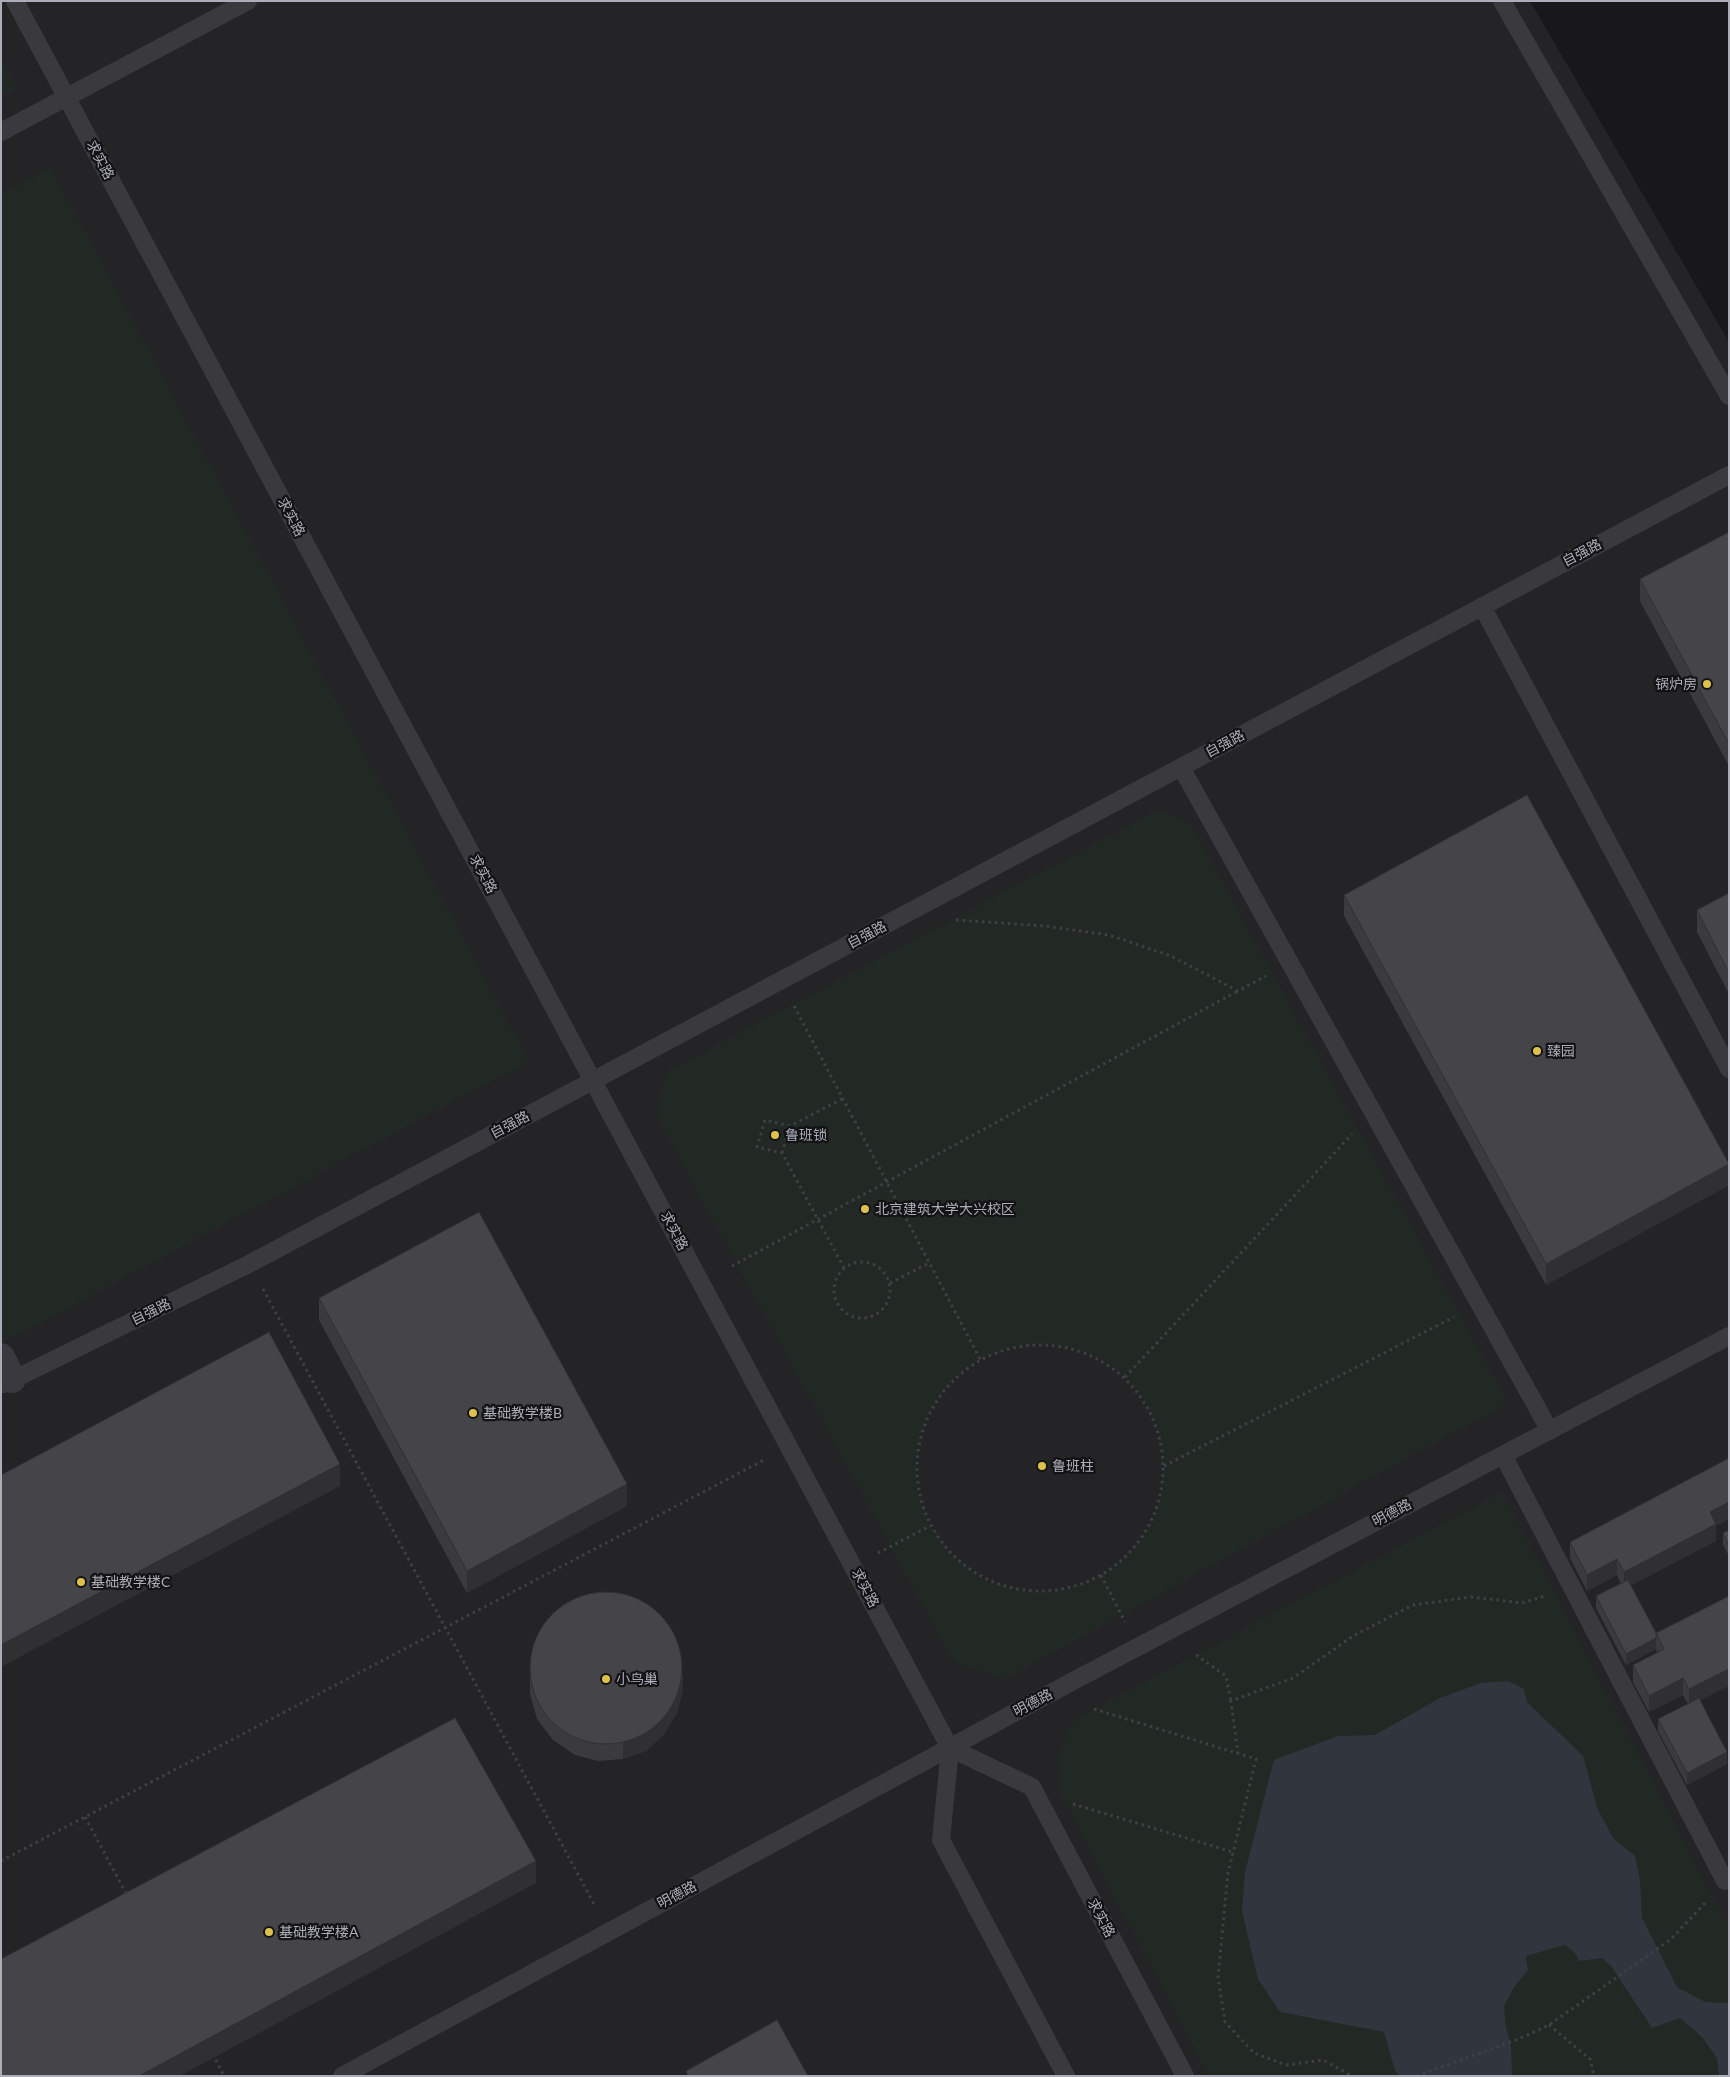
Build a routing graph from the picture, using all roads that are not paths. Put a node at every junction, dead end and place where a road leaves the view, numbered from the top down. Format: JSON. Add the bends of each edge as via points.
{"nodes":[{"id":1,"x":14,"y":1,"type":"edge"},
{"id":2,"x":248,"y":1,"type":"edge"},
{"id":3,"x":1502,"y":1,"type":"edge"},
{"id":4,"x":66,"y":97,"type":"junction"},
{"id":5,"x":1,"y":132,"type":"edge"},
{"id":6,"x":1729,"y":396,"type":"edge"},
{"id":7,"x":1729,"y":475,"type":"edge"},
{"id":8,"x":1482,"y":606,"type":"junction"},
{"id":9,"x":1181,"y":767,"type":"junction"},
{"id":10,"x":1729,"y":1069,"type":"edge"},
{"id":11,"x":593,"y":1080,"type":"junction"},
{"id":12,"x":1729,"y":1336,"type":"edge"},
{"id":13,"x":5,"y":1374,"type":"edge"},
{"id":14,"x":1550,"y":1431,"type":"junction"},
{"id":15,"x":1503,"y":1455,"type":"junction"},
{"id":16,"x":950,"y":1748,"type":"junction"},
{"id":17,"x":1727,"y":1880,"type":"edge"},
{"id":18,"x":342,"y":2076,"type":"edge"},
{"id":19,"x":1066,"y":2076,"type":"edge"},
{"id":20,"x":1185,"y":2076,"type":"edge"}],
"edges":[{"from":1,"to":4,"type":"lane","name":"求实路"},
{"from":2,"to":4,"type":"lane"},
{"from":3,"to":6,"type":"lane"},
{"from":4,"to":5,"type":"lane"},
{"from":4,"to":11,"type":"lane","name":"求实路"},
{"from":7,"to":8,"type":"lane","name":"自强路"},
{"from":8,"to":9,"type":"lane","name":"自强路"},
{"from":8,"to":10,"type":"lane"},
{"from":9,"to":11,"type":"lane","name":"自强路"},
{"from":9,"to":14,"type":"lane"},
{"from":11,"to":13,"type":"lane","name":"自强路","via":[[249,1264]]},
{"from":11,"to":16,"type":"lane","name":"求实路"},
{"from":12,"to":14,"type":"lane","name":"明德路"},
{"from":14,"to":15,"type":"lane","name":"明德路"},
{"from":15,"to":16,"type":"lane","name":"明德路"},
{"from":15,"to":17,"type":"lane"},
{"from":16,"to":18,"type":"lane","name":"明德路"},
{"from":16,"to":19,"type":"lane","via":[[941,1840]]},
{"from":16,"to":20,"type":"lane","name":"求实路","via":[[1032,1787]]}]}
